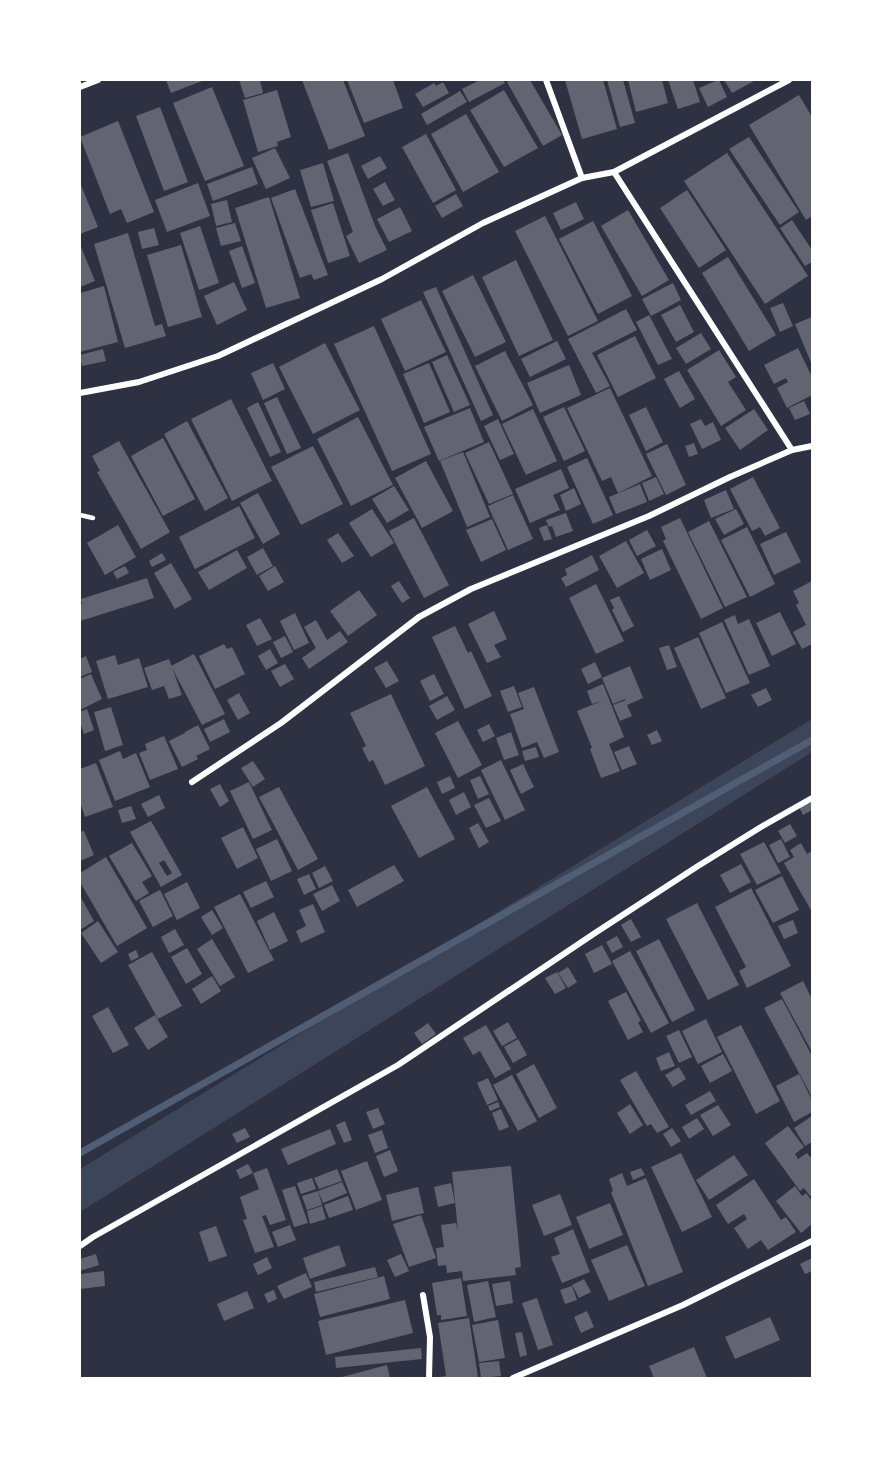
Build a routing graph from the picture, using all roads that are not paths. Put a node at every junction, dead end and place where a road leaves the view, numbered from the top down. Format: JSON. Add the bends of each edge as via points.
{"nodes":[{"id":1,"x":98,"y":80,"type":"edge"},
{"id":2,"x":546,"y":80,"type":"edge"},
{"id":3,"x":789,"y":80,"type":"edge"},
{"id":4,"x":80,"y":87,"type":"edge"},
{"id":5,"x":614,"y":172,"type":"junction"},
{"id":6,"x":582,"y":178,"type":"junction"},
{"id":7,"x":80,"y":393,"type":"edge"},
{"id":8,"x":813,"y":446,"type":"edge"},
{"id":9,"x":792,"y":450,"type":"junction"},
{"id":10,"x":80,"y":515,"type":"edge"},
{"id":11,"x":93,"y":518,"type":"dead end"},
{"id":12,"x":192,"y":782,"type":"dead end"},
{"id":13,"x":813,"y":798,"type":"edge"},
{"id":14,"x":813,"y":1241,"type":"edge"},
{"id":15,"x":80,"y":1246,"type":"edge"},
{"id":16,"x":423,"y":1295,"type":"dead end"},
{"id":17,"x":429,"y":1378,"type":"edge"},
{"id":18,"x":513,"y":1378,"type":"edge"}],
"edges":[{"from":1,"to":4,"type":"street"},
{"from":2,"to":6,"type":"street"},
{"from":3,"to":5,"type":"street"},
{"from":5,"to":6,"type":"street"},
{"from":5,"to":9,"type":"street"},
{"from":6,"to":7,"type":"street","via":[[483,223],[382,279],[218,356],[139,382]]},
{"from":8,"to":9,"type":"street"},
{"from":9,"to":12,"type":"street","via":[[649,516],[471,589],[419,617],[281,723]]},
{"from":10,"to":11,"type":"lane"},
{"from":13,"to":15,"type":"street","via":[[698,866],[398,1065]]},
{"from":14,"to":18,"type":"street","via":[[683,1305]]},
{"from":16,"to":17,"type":"street","via":[[430,1337]]}]}
